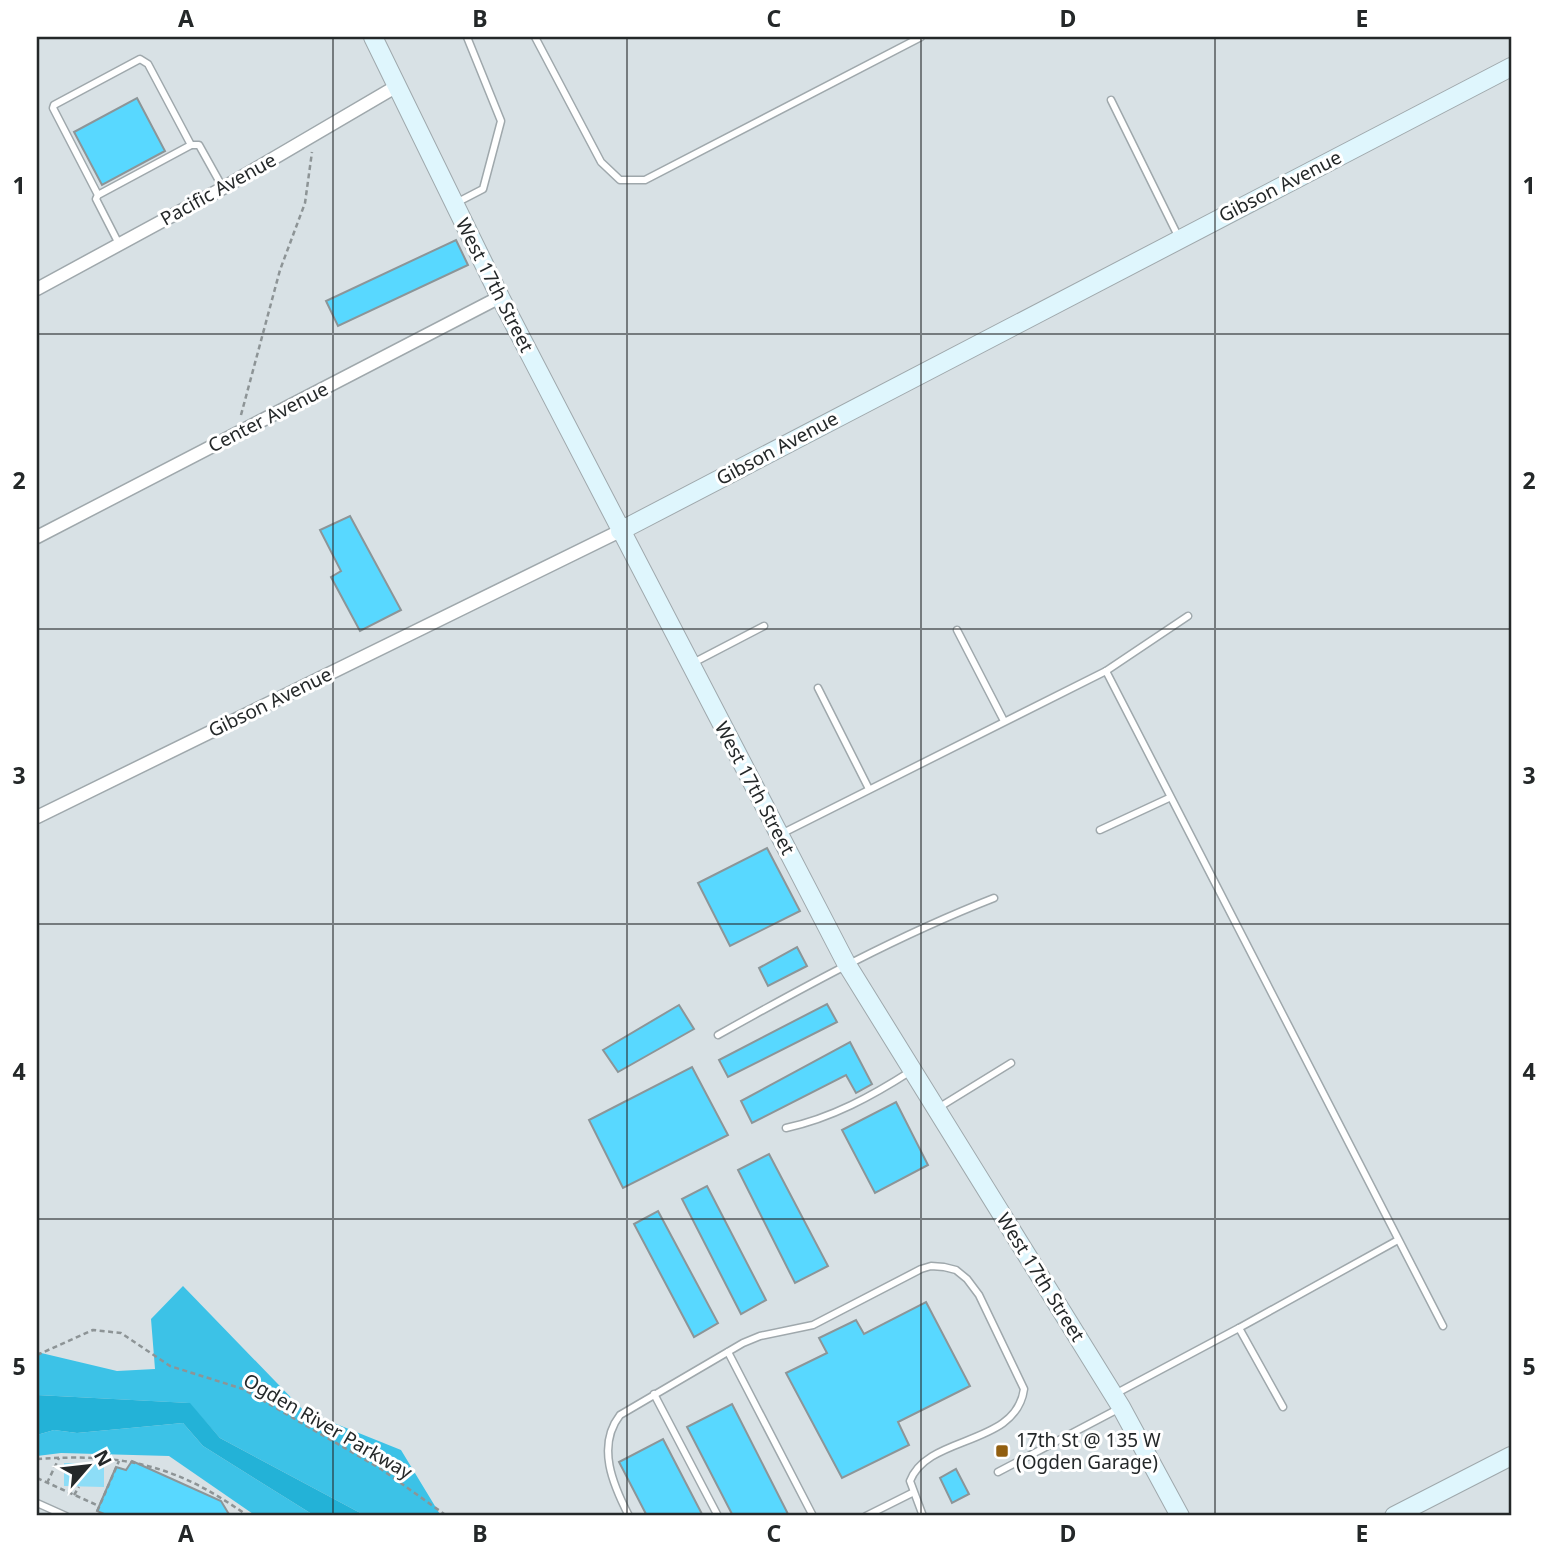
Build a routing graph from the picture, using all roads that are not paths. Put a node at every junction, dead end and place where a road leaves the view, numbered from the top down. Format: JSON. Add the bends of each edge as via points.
{"nodes":[{"id":1,"x":373,"y":37,"type":"edge"},
{"id":2,"x":467,"y":37,"type":"edge"},
{"id":3,"x":535,"y":37,"type":"edge"},
{"id":4,"x":921,"y":37,"type":"edge"},
{"id":5,"x":1511,"y":67,"type":"edge"},
{"id":6,"x":397,"y":86,"type":"junction"},
{"id":7,"x":1111,"y":100,"type":"dead end"},
{"id":8,"x":191,"y":145,"type":"junction"},
{"id":9,"x":223,"y":188,"type":"junction"},
{"id":10,"x":98,"y":195,"type":"junction"},
{"id":11,"x":454,"y":204,"type":"junction"},
{"id":12,"x":1179,"y":237,"type":"junction"},
{"id":13,"x":118,"y":244,"type":"junction"},
{"id":14,"x":37,"y":289,"type":"edge"},
{"id":15,"x":500,"y":297,"type":"junction"},
{"id":16,"x":620,"y":531,"type":"junction"},
{"id":17,"x":37,"y":537,"type":"edge"},
{"id":18,"x":1188,"y":616,"type":"dead end"},
{"id":19,"x":764,"y":626,"type":"dead end"},
{"id":20,"x":957,"y":630,"type":"dead end"},
{"id":21,"x":690,"y":664,"type":"junction"},
{"id":22,"x":1106,"y":671,"type":"junction"},
{"id":23,"x":818,"y":688,"type":"dead end"},
{"id":24,"x":1004,"y":721,"type":"junction"},
{"id":25,"x":869,"y":789,"type":"junction"},
{"id":26,"x":1169,"y":798,"type":"junction"},
{"id":27,"x":37,"y":817,"type":"edge"},
{"id":28,"x":1100,"y":830,"type":"dead end"},
{"id":29,"x":779,"y":835,"type":"junction"},
{"id":30,"x":994,"y":898,"type":"dead end"},
{"id":31,"x":846,"y":963,"type":"junction"},
{"id":32,"x":718,"y":1035,"type":"dead end"},
{"id":33,"x":1011,"y":1063,"type":"dead end"},
{"id":34,"x":913,"y":1070,"type":"junction"},
{"id":35,"x":937,"y":1109,"type":"junction"},
{"id":36,"x":786,"y":1128,"type":"dead end"},
{"id":37,"x":1398,"y":1240,"type":"junction"},
{"id":38,"x":1443,"y":1326,"type":"dead end"},
{"id":39,"x":1239,"y":1328,"type":"junction"},
{"id":40,"x":729,"y":1352,"type":"junction"},
{"id":41,"x":654,"y":1394,"type":"junction"},
{"id":42,"x":1118,"y":1401,"type":"junction"},
{"id":43,"x":1283,"y":1407,"type":"dead end"},
{"id":44,"x":1511,"y":1456,"type":"edge"},
{"id":45,"x":998,"y":1472,"type":"dead end"},
{"id":46,"x":912,"y":1493,"type":"junction"},
{"id":47,"x":37,"y":1503,"type":"edge"},
{"id":48,"x":66,"y":1516,"type":"edge"},
{"id":49,"x":629,"y":1516,"type":"edge"},
{"id":50,"x":718,"y":1516,"type":"edge"},
{"id":51,"x":813,"y":1516,"type":"edge"},
{"id":52,"x":866,"y":1516,"type":"edge"},
{"id":53,"x":923,"y":1516,"type":"edge"},
{"id":54,"x":1180,"y":1516,"type":"edge"},
{"id":55,"x":1394,"y":1516,"type":"edge"}],
"edges":[{"from":1,"to":6,"type":"street","name":"West 17th Street"},
{"from":2,"to":11,"type":"lane","via":[[500,121],[482,189]]},
{"from":3,"to":4,"type":"lane","via":[[601,162],[620,180],[645,180]]},
{"from":5,"to":12,"type":"street","name":"Gibson Avenue"},
{"from":6,"to":9,"type":"street","name":"Pacific Avenue"},
{"from":6,"to":11,"type":"street","name":"West 17th Street"},
{"from":7,"to":12,"type":"lane"},
{"from":8,"to":9,"type":"lane","via":[[199,145]]},
{"from":8,"to":10,"type":"lane"},
{"from":8,"to":10,"type":"lane","via":[[148,64],[140,59],[128,65],[53,108]]},
{"from":9,"to":13,"type":"street","name":"Pacific Avenue"},
{"from":10,"to":13,"type":"lane","via":[[96,200]]},
{"from":11,"to":15,"type":"street","name":"West 17th Street"},
{"from":12,"to":16,"type":"street","name":"Gibson Avenue"},
{"from":13,"to":14,"type":"street","name":"Pacific Avenue"},
{"from":15,"to":16,"type":"street","name":"West 17th Street"},
{"from":15,"to":17,"type":"street","name":"Center Avenue"},
{"from":16,"to":21,"type":"street","name":"West 17th Street"},
{"from":16,"to":27,"type":"street","name":"Gibson Avenue"},
{"from":18,"to":22,"type":"lane"},
{"from":19,"to":21,"type":"lane"},
{"from":20,"to":24,"type":"lane"},
{"from":21,"to":29,"type":"street","name":"West 17th Street"},
{"from":22,"to":24,"type":"lane"},
{"from":22,"to":26,"type":"lane"},
{"from":23,"to":25,"type":"lane"},
{"from":24,"to":25,"type":"lane"},
{"from":25,"to":29,"type":"lane"},
{"from":26,"to":28,"type":"lane"},
{"from":26,"to":37,"type":"lane"},
{"from":29,"to":31,"type":"street","name":"West 17th Street"},
{"from":30,"to":31,"type":"lane"},
{"from":31,"to":32,"type":"lane"},
{"from":31,"to":34,"type":"street","name":"West 17th Street"},
{"from":33,"to":35,"type":"lane"},
{"from":34,"to":35,"type":"street","name":"West 17th Street"},
{"from":34,"to":36,"type":"lane","via":[[876,1094],[816,1122]]},
{"from":35,"to":42,"type":"street","name":"West 17th Street"},
{"from":37,"to":38,"type":"lane"},
{"from":37,"to":39,"type":"lane"},
{"from":39,"to":42,"type":"lane"},
{"from":39,"to":43,"type":"lane"},
{"from":40,"to":41,"type":"lane"},
{"from":40,"to":46,"type":"lane","via":[[760,1336],[813,1325],[931,1266],[956,1270],[979,1295],[1017,1368],[1023,1402],[1002,1424],[919,1466],[910,1482]]},
{"from":40,"to":51,"type":"lane"},
{"from":41,"to":49,"type":"lane","via":[[620,1415],[610,1428],[610,1469]]},
{"from":41,"to":50,"type":"lane"},
{"from":42,"to":45,"type":"lane"},
{"from":42,"to":54,"type":"street","name":"West 17th Street"},
{"from":44,"to":55,"type":"street"},
{"from":46,"to":52,"type":"lane"},
{"from":46,"to":53,"type":"lane"},
{"from":47,"to":48,"type":"lane"}]}
